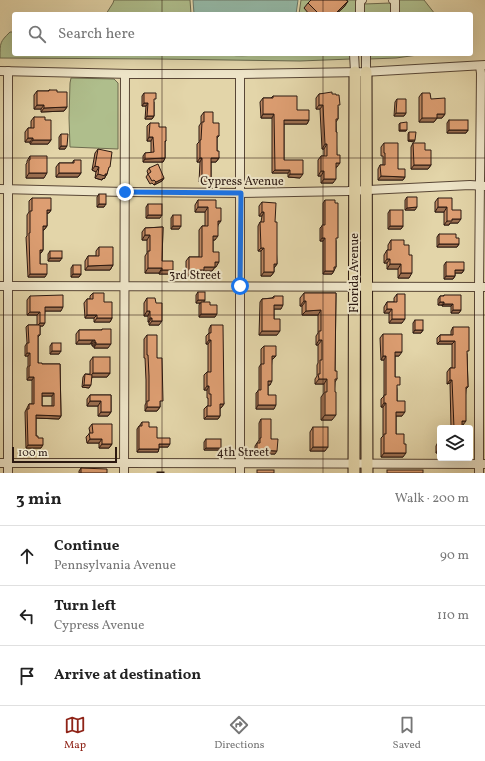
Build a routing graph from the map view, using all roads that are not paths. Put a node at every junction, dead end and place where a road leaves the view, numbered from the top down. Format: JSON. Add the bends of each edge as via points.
{"nodes":[{"id":1,"x":362,"y":0,"type":"edge"},
{"id":2,"x":393,"y":0,"type":"edge"},
{"id":3,"x":360,"y":12,"type":"edge"},
{"id":4,"x":395,"y":12,"type":"edge"},
{"id":5,"x":355,"y":56,"type":"edge"},
{"id":6,"x":365,"y":56,"type":"edge"},
{"id":7,"x":482,"y":66,"type":"edge"},
{"id":8,"x":4,"y":71,"type":"edge"},
{"id":9,"x":361,"y":72,"type":"junction"},
{"id":10,"x":125,"y":74,"type":"junction"},
{"id":11,"x":240,"y":74,"type":"junction"},
{"id":12,"x":483,"y":186,"type":"edge"},
{"id":13,"x":0,"y":189,"type":"edge"},
{"id":14,"x":9,"y":189,"type":"junction"},
{"id":15,"x":361,"y":191,"type":"junction"},
{"id":16,"x":125,"y":192,"type":"junction"},
{"id":17,"x":241,"y":193,"type":"junction"},
{"id":18,"x":4,"y":286,"type":"edge"},
{"id":19,"x":125,"y":286,"type":"junction"},
{"id":20,"x":240,"y":286,"type":"junction"},
{"id":21,"x":482,"y":287,"type":"edge"},
{"id":22,"x":361,"y":288,"type":"junction"},
{"id":23,"x":4,"y":463,"type":"edge"},
{"id":24,"x":124,"y":463,"type":"junction"},
{"id":25,"x":240,"y":464,"type":"junction"},
{"id":26,"x":481,"y":467,"type":"edge"},
{"id":27,"x":354,"y":468,"type":"edge"},
{"id":28,"x":367,"y":468,"type":"edge"},
{"id":29,"x":8,"y":473,"type":"edge"},
{"id":30,"x":124,"y":473,"type":"edge"},
{"id":31,"x":240,"y":473,"type":"edge"}],
"edges":[{"from":1,"to":3,"type":"street"},
{"from":2,"to":4,"type":"street"},
{"from":5,"to":9,"type":"street"},
{"from":6,"to":9,"type":"street"},
{"from":7,"to":9,"type":"street"},
{"from":7,"to":12,"type":"street"},
{"from":8,"to":10,"type":"street"},
{"from":8,"to":14,"type":"street"},
{"from":9,"to":11,"type":"street"},
{"from":9,"to":15,"type":"main road","name":"Florida Avenue"},
{"from":10,"to":11,"type":"street"},
{"from":10,"to":16,"type":"street"},
{"from":11,"to":17,"type":"street"},
{"from":12,"to":15,"type":"street","name":"Cypress Avenue"},
{"from":12,"to":21,"type":"street"},
{"from":13,"to":14,"type":"street","name":"Cypress Avenue"},
{"from":14,"to":16,"type":"street","name":"Cypress Avenue"},
{"from":14,"to":18,"type":"street"},
{"from":15,"to":17,"type":"street","name":"Cypress Avenue"},
{"from":15,"to":22,"type":"main road","name":"Florida Avenue"},
{"from":16,"to":17,"type":"street","name":"Cypress Avenue"},
{"from":16,"to":19,"type":"street"},
{"from":17,"to":20,"type":"street"},
{"from":18,"to":19,"type":"street","name":"3rd Street"},
{"from":18,"to":23,"type":"street"},
{"from":19,"to":20,"type":"street","name":"3rd Street"},
{"from":19,"to":24,"type":"street"},
{"from":20,"to":22,"type":"street","name":"3rd Street"},
{"from":20,"to":25,"type":"street"},
{"from":21,"to":22,"type":"street","name":"3rd Street"},
{"from":21,"to":26,"type":"street"},
{"from":22,"to":27,"type":"main road","name":"Florida Avenue"},
{"from":22,"to":28,"type":"main road","name":"Florida Avenue"},
{"from":23,"to":24,"type":"street","name":"4th Street"},
{"from":23,"to":29,"type":"street"},
{"from":24,"to":25,"type":"street","name":"4th Street"},
{"from":24,"to":30,"type":"street"},
{"from":25,"to":27,"type":"street","name":"4th Street"},
{"from":25,"to":31,"type":"street"},
{"from":26,"to":28,"type":"street","name":"4th Street"},
{"from":27,"to":28,"type":"street","name":"4th Street"}]}
